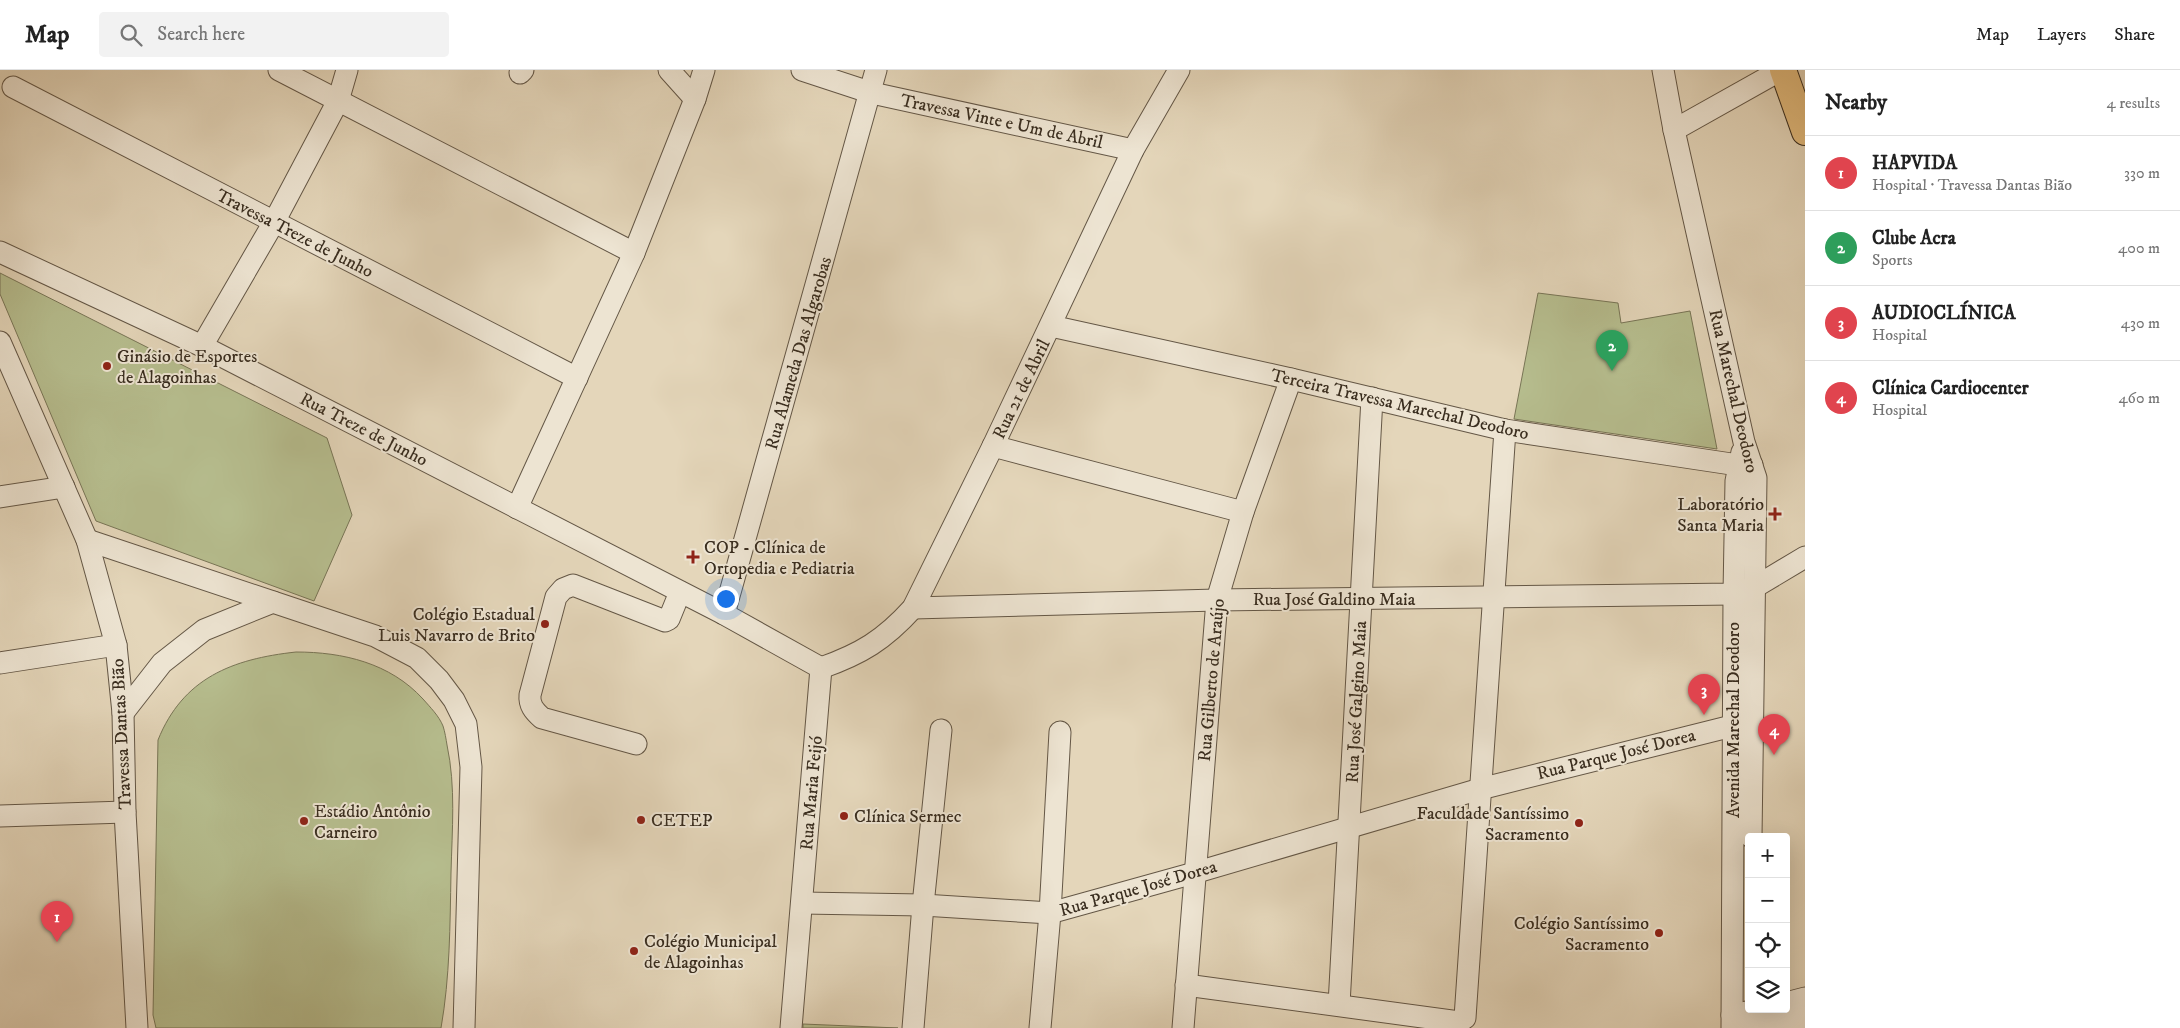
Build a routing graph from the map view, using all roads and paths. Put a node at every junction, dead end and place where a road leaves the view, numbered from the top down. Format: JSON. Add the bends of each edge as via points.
{"nodes":[{"id":1,"x":279,"y":70,"type":"edge"},
{"id":2,"x":347,"y":70,"type":"edge"},
{"id":3,"x":669,"y":70,"type":"edge"},
{"id":4,"x":704,"y":70,"type":"edge"},
{"id":5,"x":802,"y":70,"type":"edge"},
{"id":6,"x":876,"y":70,"type":"edge"},
{"id":7,"x":1179,"y":70,"type":"edge"},
{"id":8,"x":1663,"y":70,"type":"edge"},
{"id":9,"x":1782,"y":70,"type":"edge"},
{"id":10,"x":13,"y":88,"type":"dead end"},
{"id":11,"x":872,"y":93,"type":"junction"},
{"id":12,"x":695,"y":99,"type":"junction"},
{"id":13,"x":338,"y":101,"type":"junction"},
{"id":14,"x":1674,"y":130,"type":"junction"},
{"id":15,"x":1805,"y":132,"type":"edge"},
{"id":16,"x":1133,"y":150,"type":"junction"},
{"id":17,"x":274,"y":222,"type":"junction"},
{"id":18,"x":0,"y":252,"type":"edge"},
{"id":19,"x":634,"y":253,"type":"junction"},
{"id":20,"x":1051,"y":326,"type":"junction"},
{"id":21,"x":0,"y":342,"type":"edge"},
{"id":22,"x":202,"y":346,"type":"junction"},
{"id":23,"x":577,"y":378,"type":"junction"},
{"id":24,"x":1291,"y":379,"type":"junction"},
{"id":25,"x":1372,"y":398,"type":"junction"},
{"id":26,"x":1505,"y":430,"type":"junction"},
{"id":27,"x":1744,"y":442,"type":"joint"},
{"id":28,"x":993,"y":446,"type":"junction"},
{"id":29,"x":1745,"y":465,"type":"junction"},
{"id":30,"x":64,"y":487,"type":"junction"},
{"id":31,"x":0,"y":497,"type":"edge"},
{"id":32,"x":517,"y":508,"type":"junction"},
{"id":33,"x":1243,"y":512,"type":"junction"},
{"id":34,"x":87,"y":540,"type":"junction"},
{"id":35,"x":1805,"y":557,"type":"edge"},
{"id":36,"x":1754,"y":587,"type":"junction"},
{"id":37,"x":680,"y":592,"type":"junction"},
{"id":38,"x":1734,"y":594,"type":"junction"},
{"id":39,"x":1361,"y":598,"type":"junction"},
{"id":40,"x":1493,"y":598,"type":"junction"},
{"id":41,"x":1217,"y":600,"type":"junction"},
{"id":42,"x":273,"y":602,"type":"junction"},
{"id":43,"x":913,"y":608,"type":"junction"},
{"id":44,"x":724,"y":614,"type":"junction"},
{"id":45,"x":116,"y":645,"type":"junction"},
{"id":46,"x":0,"y":663,"type":"edge"},
{"id":47,"x":821,"y":668,"type":"junction"},
{"id":48,"x":123,"y":712,"type":"junction"},
{"id":49,"x":1742,"y":723,"type":"junction"},
{"id":50,"x":941,"y":730,"type":"dead end"},
{"id":51,"x":1060,"y":732,"type":"dead end"},
{"id":52,"x":636,"y":744,"type":"dead end"},
{"id":53,"x":1480,"y":788,"type":"junction"},
{"id":54,"x":125,"y":812,"type":"junction"},
{"id":55,"x":0,"y":816,"type":"edge"},
{"id":56,"x":1350,"y":826,"type":"junction"},
{"id":57,"x":1751,"y":833,"type":"edge"},
{"id":58,"x":1194,"y":873,"type":"junction"},
{"id":59,"x":802,"y":903,"type":"junction"},
{"id":60,"x":923,"y":904,"type":"junction"},
{"id":61,"x":1050,"y":913,"type":"junction"},
{"id":62,"x":1186,"y":986,"type":"junction"},
{"id":63,"x":1805,"y":998,"type":"edge"},
{"id":64,"x":1790,"y":1002,"type":"edge"},
{"id":65,"x":1339,"y":1005,"type":"junction"},
{"id":66,"x":1805,"y":1018,"type":"edge"},
{"id":67,"x":1746,"y":1020,"type":"edge"},
{"id":68,"x":137,"y":1028,"type":"edge"},
{"id":69,"x":464,"y":1028,"type":"edge"},
{"id":70,"x":791,"y":1028,"type":"edge"},
{"id":71,"x":913,"y":1028,"type":"edge"},
{"id":72,"x":1040,"y":1028,"type":"edge"},
{"id":73,"x":1183,"y":1028,"type":"edge"}],
"edges":[{"from":1,"to":13,"type":"street"},
{"from":2,"to":13,"type":"street"},
{"from":3,"to":12,"type":"street"},
{"from":4,"to":12,"type":"street"},
{"from":5,"to":11,"type":"street","name":"Travessa Vinte e Um de Abril"},
{"from":6,"to":11,"type":"street","name":"Rua Alameda Das Algarobas"},
{"from":7,"to":16,"type":"street","name":"Rua 21 de Abril"},
{"from":8,"to":14,"type":"street","name":"Rua Marechal Deodoro"},
{"from":9,"to":14,"type":"street"},
{"from":9,"to":15,"type":"main road"},
{"from":10,"to":17,"type":"street","name":"Travessa Treze de Junho"},
{"from":11,"to":16,"type":"street","name":"Travessa Vinte e Um de Abril"},
{"from":11,"to":44,"type":"street","name":"Rua Alameda Das Algarobas"},
{"from":12,"to":19,"type":"street"},
{"from":13,"to":17,"type":"street"},
{"from":13,"to":19,"type":"street"},
{"from":14,"to":27,"type":"street","name":"Rua Marechal Deodoro"},
{"from":16,"to":20,"type":"street","name":"Rua 21 de Abril"},
{"from":17,"to":22,"type":"street"},
{"from":17,"to":23,"type":"street","name":"Travessa Treze de Junho"},
{"from":18,"to":22,"type":"street","name":"Rua Treze de Junho"},
{"from":19,"to":23,"type":"street"},
{"from":20,"to":24,"type":"street","name":"Terceira Travessa Marechal Deodoro"},
{"from":20,"to":28,"type":"street","name":"Rua 21 de Abril"},
{"from":21,"to":30,"type":"street","name":"Travessa Dantas Bião"},
{"from":22,"to":32,"type":"street","name":"Rua Treze de Junho"},
{"from":23,"to":32,"type":"street"},
{"from":24,"to":25,"type":"street","name":"Terceira Travessa Marechal Deodoro"},
{"from":24,"to":33,"type":"street","name":"Rua Gilberto de Araújo"},
{"from":25,"to":26,"type":"street","name":"Terceira Travessa Marechal Deodoro"},
{"from":25,"to":39,"type":"street","name":"Rua José Galgino Maia"},
{"from":26,"to":29,"type":"street","name":"Terceira Travessa Marechal Deodoro"},
{"from":26,"to":40,"type":"street"},
{"from":27,"to":29,"type":"street","name":"Avenida Marechal Deodoro"},
{"from":28,"to":33,"type":"street"},
{"from":28,"to":43,"type":"street","name":"Rua 21 de Abril"},
{"from":29,"to":36,"type":"street","name":"Rua Marechal Deodoro","via":[[1756,478]]},
{"from":29,"to":38,"type":"street","name":"Avenida Marechal Deodoro","via":[[1736,481]]},
{"from":30,"to":31,"type":"street"},
{"from":30,"to":34,"type":"street","name":"Travessa Dantas Bião"},
{"from":32,"to":37,"type":"street","name":"Rua Treze de Junho"},
{"from":33,"to":41,"type":"street","name":"Rua Gilberto de Araújo"},
{"from":34,"to":42,"type":"street"},
{"from":34,"to":45,"type":"street","name":"Travessa Dantas Bião"},
{"from":35,"to":36,"type":"street","name":"Rua José Galdino Maia"},
{"from":36,"to":38,"type":"street","name":"Rua José Galdino Maia"},
{"from":36,"to":49,"type":"street","name":"Rua Marechal Deodoro"},
{"from":37,"to":44,"type":"street","name":"Rua Treze de Junho"},
{"from":37,"to":52,"type":"street","via":[[669,619],[665,621],[572,586],[563,588],[556,597],[530,695],[534,712],[542,718]]},
{"from":38,"to":40,"type":"street","name":"Rua José Galdino Maia"},
{"from":38,"to":49,"type":"street","name":"Avenida Marechal Deodoro"},
{"from":39,"to":40,"type":"street","name":"Rua José Galdino Maia"},
{"from":39,"to":41,"type":"street","name":"Rua José Galdino Maia"},
{"from":39,"to":56,"type":"street","name":"Rua José Galgino Maia"},
{"from":40,"to":53,"type":"street"},
{"from":41,"to":43,"type":"street","name":"Rua José Galdino Maia"},
{"from":41,"to":58,"type":"street","name":"Rua Gilberto de Araújo"},
{"from":42,"to":48,"type":"street","via":[[198,634],[162,663]]},
{"from":42,"to":69,"type":"street","via":[[376,636],[417,658],[454,700],[466,724],[471,767]]},
{"from":43,"to":47,"type":"street","name":"Rua 21 de Abril","via":[[874,643],[852,657]]},
{"from":44,"to":47,"type":"street"},
{"from":45,"to":46,"type":"street"},
{"from":45,"to":48,"type":"street","name":"Travessa Dantas Bião"},
{"from":47,"to":59,"type":"street","name":"Rua Maria Feijó"},
{"from":48,"to":54,"type":"street","name":"Travessa Dantas Bião"},
{"from":49,"to":53,"type":"street","name":"Rua Parque José Dorea"},
{"from":49,"to":57,"type":"street","name":"Rua Marechal Deodoro"},
{"from":49,"to":67,"type":"street","name":"Avenida Marechal Deodoro"},
{"from":50,"to":60,"type":"street"},
{"from":51,"to":61,"type":"street"},
{"from":53,"to":56,"type":"street","name":"Rua Parque José Dorea"},
{"from":53,"to":65,"type":"street","via":[[1465,1018],[1459,1022]]},
{"from":54,"to":55,"type":"street"},
{"from":54,"to":68,"type":"street","name":"Travessa Dantas Bião"},
{"from":56,"to":58,"type":"street","name":"Rua Parque José Dorea"},
{"from":56,"to":65,"type":"street"},
{"from":58,"to":61,"type":"street","name":"Rua Parque José Dorea"},
{"from":58,"to":62,"type":"street","name":"Rua Gilberto de Araújo"},
{"from":59,"to":60,"type":"street","name":"Rua Parque José Dorea"},
{"from":59,"to":70,"type":"street","name":"Rua Maria Feijó"},
{"from":60,"to":61,"type":"street","name":"Rua Parque José Dorea"},
{"from":60,"to":71,"type":"street"},
{"from":61,"to":72,"type":"street"},
{"from":62,"to":65,"type":"street"},
{"from":62,"to":73,"type":"street","name":"Rua Gilberto de Araújo"},
{"from":63,"to":64,"type":"street"},
{"from":66,"to":67,"type":"street"}]}
